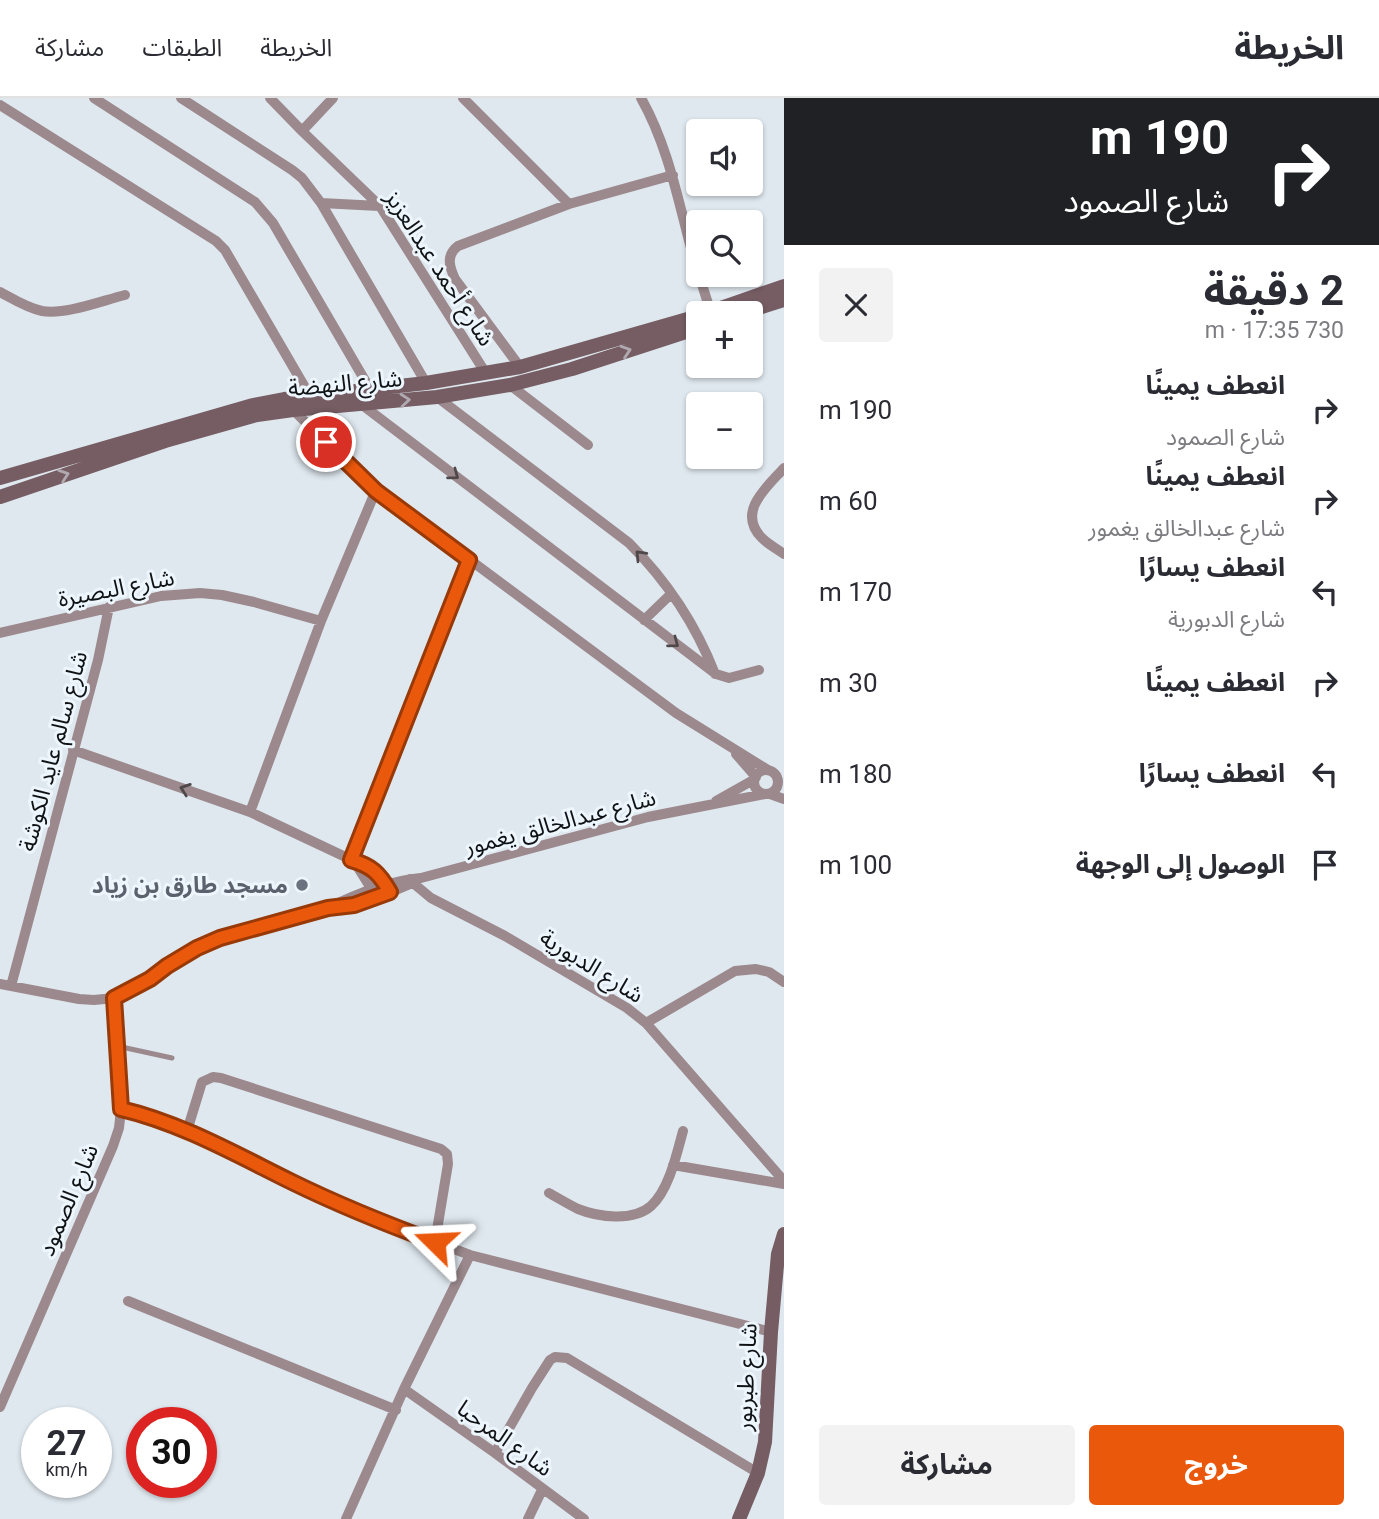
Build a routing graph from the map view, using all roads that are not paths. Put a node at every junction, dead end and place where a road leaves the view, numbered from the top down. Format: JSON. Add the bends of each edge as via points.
{"nodes":[{"id":1,"x":94,"y":98,"type":"edge"},
{"id":2,"x":181,"y":98,"type":"edge"},
{"id":3,"x":270,"y":98,"type":"edge"},
{"id":4,"x":333,"y":98,"type":"edge"},
{"id":5,"x":463,"y":98,"type":"edge"},
{"id":6,"x":641,"y":98,"type":"edge"},
{"id":7,"x":0,"y":104,"type":"edge"},
{"id":8,"x":302,"y":131,"type":"junction"},
{"id":9,"x":673,"y":175,"type":"junction"},
{"id":10,"x":321,"y":203,"type":"junction"},
{"id":11,"x":569,"y":204,"type":"junction"},
{"id":12,"x":380,"y":206,"type":"junction"},
{"id":13,"x":686,"y":226,"type":"edge"},
{"id":14,"x":784,"y":286,"type":"edge"},
{"id":15,"x":0,"y":292,"type":"edge"},
{"id":16,"x":125,"y":295,"type":"dead end"},
{"id":17,"x":784,"y":300,"type":"edge"},
{"id":18,"x":742,"y":301,"type":"edge"},
{"id":19,"x":763,"y":307,"type":"edge"},
{"id":20,"x":686,"y":320,"type":"edge"},
{"id":21,"x":686,"y":332,"type":"edge"},
{"id":22,"x":520,"y":367,"type":"junction"},
{"id":23,"x":485,"y":372,"type":"junction"},
{"id":24,"x":426,"y":383,"type":"junction"},
{"id":25,"x":510,"y":385,"type":"junction"},
{"id":26,"x":370,"y":389,"type":"junction"},
{"id":27,"x":310,"y":396,"type":"junction"},
{"id":28,"x":437,"y":397,"type":"junction"},
{"id":29,"x":361,"y":404,"type":"junction"},
{"id":30,"x":293,"y":410,"type":"junction"},
{"id":31,"x":588,"y":445,"type":"dead end"},
{"id":32,"x":784,"y":468,"type":"edge"},
{"id":33,"x":1,"y":476,"type":"edge"},
{"id":34,"x":376,"y":491,"type":"junction"},
{"id":35,"x":4,"y":496,"type":"edge"},
{"id":36,"x":784,"y":554,"type":"edge"},
{"id":37,"x":469,"y":560,"type":"junction"},
{"id":38,"x":671,"y":594,"type":"junction"},
{"id":39,"x":109,"y":607,"type":"junction"},
{"id":40,"x":644,"y":620,"type":"junction"},
{"id":41,"x":321,"y":621,"type":"junction"},
{"id":42,"x":0,"y":633,"type":"edge"},
{"id":43,"x":759,"y":670,"type":"dead end"},
{"id":44,"x":716,"y":674,"type":"junction"},
{"id":45,"x":731,"y":749,"type":"junction"},
{"id":46,"x":73,"y":750,"type":"junction"},
{"id":47,"x":776,"y":776,"type":"edge"},
{"id":48,"x":755,"y":778,"type":"junction"},
{"id":49,"x":767,"y":794,"type":"junction"},
{"id":50,"x":784,"y":799,"type":"edge"},
{"id":51,"x":709,"y":804,"type":"junction"},
{"id":52,"x":250,"y":812,"type":"junction"},
{"id":53,"x":352,"y":860,"type":"junction"},
{"id":54,"x":415,"y":880,"type":"junction"},
{"id":55,"x":388,"y":888,"type":"junction"},
{"id":56,"x":374,"y":893,"type":"junction"},
{"id":57,"x":784,"y":982,"type":"edge"},
{"id":58,"x":0,"y":984,"type":"edge"},
{"id":59,"x":11,"y":986,"type":"junction"},
{"id":60,"x":114,"y":998,"type":"junction"},
{"id":61,"x":646,"y":1023,"type":"junction"},
{"id":62,"x":117,"y":1046,"type":"junction"},
{"id":63,"x":172,"y":1058,"type":"dead end"},
{"id":64,"x":121,"y":1109,"type":"junction"},
{"id":65,"x":187,"y":1131,"type":"junction"},
{"id":66,"x":682,"y":1131,"type":"dead end"},
{"id":67,"x":673,"y":1165,"type":"junction"},
{"id":68,"x":784,"y":1182,"type":"edge"},
{"id":69,"x":549,"y":1193,"type":"dead end"},
{"id":70,"x":784,"y":1234,"type":"edge"},
{"id":71,"x":435,"y":1242,"type":"junction"},
{"id":72,"x":470,"y":1255,"type":"junction"},
{"id":73,"x":780,"y":1282,"type":"edge"},
{"id":74,"x":128,"y":1301,"type":"dead end"},
{"id":75,"x":771,"y":1332,"type":"junction"},
{"id":76,"x":404,"y":1389,"type":"junction"},
{"id":77,"x":0,"y":1406,"type":"edge"},
{"id":78,"x":396,"y":1410,"type":"junction"},
{"id":79,"x":495,"y":1453,"type":"junction"},
{"id":80,"x":758,"y":1473,"type":"junction"},
{"id":81,"x":542,"y":1490,"type":"junction"},
{"id":82,"x":346,"y":1519,"type":"edge"},
{"id":83,"x":528,"y":1519,"type":"edge"},
{"id":84,"x":584,"y":1519,"type":"edge"},
{"id":85,"x":739,"y":1519,"type":"edge"}],
"edges":[{"from":1,"to":26,"type":"street","via":[[255,202],[273,223]]},
{"from":2,"to":10,"type":"street","via":[[292,170]]},
{"from":3,"to":8,"type":"street","name":"شارع أحمد عبدالعزيز"},
{"from":4,"to":8,"type":"street"},
{"from":5,"to":11,"type":"street"},
{"from":6,"to":9,"type":"street"},
{"from":7,"to":27,"type":"street","via":[[216,241]]},
{"from":8,"to":12,"type":"street","name":"شارع أحمد عبدالعزيز"},
{"from":9,"to":11,"type":"street"},
{"from":9,"to":13,"type":"street"},
{"from":10,"to":12,"type":"street"},
{"from":10,"to":24,"type":"street"},
{"from":11,"to":22,"type":"street","via":[[451,251],[455,279]]},
{"from":12,"to":23,"type":"street","name":"شارع أحمد عبدالعزيز"},
{"from":14,"to":18,"type":"street","name":"شارع النهضة"},
{"from":15,"to":16,"type":"street","via":[[41,310],[63,310]]},
{"from":17,"to":19,"type":"street"},
{"from":20,"to":22,"type":"street","name":"شارع النهضة"},
{"from":25,"to":21,"type":"street","name":"شارع النهضة","one_way":true},
{"from":22,"to":23,"type":"street","name":"شارع النهضة"},
{"from":23,"to":24,"type":"street","name":"شارع النهضة"},
{"from":24,"to":26,"type":"street","name":"شارع النهضة"},
{"from":25,"to":28,"type":"street","name":"شارع النهضة"},
{"from":25,"to":31,"type":"street"},
{"from":26,"to":27,"type":"street","name":"شارع النهضة"},
{"from":27,"to":33,"type":"street","name":"شارع النهضة","via":[[233,410]]},
{"from":29,"to":28,"type":"street","name":"شارع النهضة","one_way":true},
{"from":38,"to":28,"type":"street","one_way":true,"via":[[629,543]]},
{"from":29,"to":30,"type":"street","name":"شارع النهضة"},
{"from":29,"to":40,"type":"street","one_way":true},
{"from":30,"to":34,"type":"street"},
{"from":35,"to":30,"type":"street","name":"شارع النهضة","one_way":true,"via":[[225,423]]},
{"from":32,"to":36,"type":"street","via":[[751,511],[758,534]]},
{"from":33,"to":35,"type":"street"},
{"from":34,"to":37,"type":"street"},
{"from":34,"to":41,"type":"street"},
{"from":37,"to":45,"type":"street"},
{"from":37,"to":53,"type":"street"},
{"from":38,"to":40,"type":"street"},
{"from":38,"to":44,"type":"street","via":[[697,632]]},
{"from":39,"to":41,"type":"street","name":"شارع البصيرة","via":[[200,593]]},
{"from":39,"to":42,"type":"street","name":"شارع البصيرة"},
{"from":39,"to":46,"type":"street","name":"شارع سالم عايد الكوشة"},
{"from":40,"to":44,"type":"street","one_way":true},
{"from":41,"to":52,"type":"street"},
{"from":43,"to":44,"type":"street","via":[[729,678]]},
{"from":45,"to":47,"type":"street"},
{"from":45,"to":48,"type":"street"},
{"from":52,"to":46,"type":"street","one_way":true},
{"from":46,"to":59,"type":"street","name":"شارع سالم عايد الكوشة"},
{"from":47,"to":48,"type":"street","via":[[760,772]]},
{"from":47,"to":49,"type":"street","via":[[778,787]]},
{"from":48,"to":49,"type":"street","via":[[755,787]]},
{"from":48,"to":51,"type":"street","name":"شارع عبدالخالق يغمور"},
{"from":49,"to":50,"type":"street"},
{"from":49,"to":51,"type":"street","name":"شارع عبدالخالق يغمور"},
{"from":51,"to":54,"type":"street","name":"شارع عبدالخالق يغمور"},
{"from":52,"to":53,"type":"street"},
{"from":53,"to":55,"type":"street","via":[[374,870]]},
{"from":53,"to":56,"type":"street"},
{"from":54,"to":55,"type":"street","name":"شارع عبدالخالق يغمور"},
{"from":54,"to":61,"type":"street","name":"شارع الدبورية","via":[[431,898],[505,936]]},
{"from":55,"to":56,"type":"street","name":"شارع عبدالخالق يغمور"},
{"from":56,"to":60,"type":"street","name":"شارع عبدالخالق يغمور","via":[[354,905],[328,908],[209,943]]},
{"from":57,"to":61,"type":"street","via":[[756,969],[735,971]]},
{"from":58,"to":59,"type":"street","name":"شارع عبدالخالق يغمور"},
{"from":59,"to":60,"type":"street","name":"شارع عبدالخالق يغمور","via":[[79,999]]},
{"from":60,"to":62,"type":"street","name":"شارع الصمود"},
{"from":61,"to":68,"type":"street","name":"شارع الدبورية"},
{"from":62,"to":63,"type":"lane"},
{"from":62,"to":64,"type":"street","name":"شارع الصمود"},
{"from":64,"to":65,"type":"street"},
{"from":64,"to":77,"type":"street","name":"شارع الصمود","via":[[113,1146]]},
{"from":65,"to":71,"type":"street","via":[[366,1216]]},
{"from":65,"to":71,"type":"street","via":[[202,1082],[213,1077],[441,1149],[448,1164]]},
{"from":66,"to":67,"type":"street"},
{"from":67,"to":68,"type":"street"},
{"from":67,"to":69,"type":"street","via":[[662,1191],[639,1213],[620,1217],[592,1213]]},
{"from":70,"to":73,"type":"street","name":"شارع طبربور","via":[[778,1254]]},
{"from":71,"to":72,"type":"street"},
{"from":72,"to":75,"type":"street"},
{"from":72,"to":76,"type":"street"},
{"from":73,"to":75,"type":"street","name":"شارع طبربور"},
{"from":74,"to":78,"type":"street"},
{"from":75,"to":80,"type":"street","name":"شارع طبربور","via":[[765,1442]]},
{"from":76,"to":78,"type":"street"},
{"from":76,"to":79,"type":"street","name":"شارع المرحبا"},
{"from":78,"to":82,"type":"street"},
{"from":79,"to":80,"type":"street","via":[[550,1360],[561,1357]]},
{"from":79,"to":81,"type":"street","name":"شارع المرحبا"},
{"from":80,"to":85,"type":"street","name":"شارع طبربور"},
{"from":81,"to":83,"type":"street"},
{"from":81,"to":84,"type":"street","name":"شارع المرحبا"}]}
